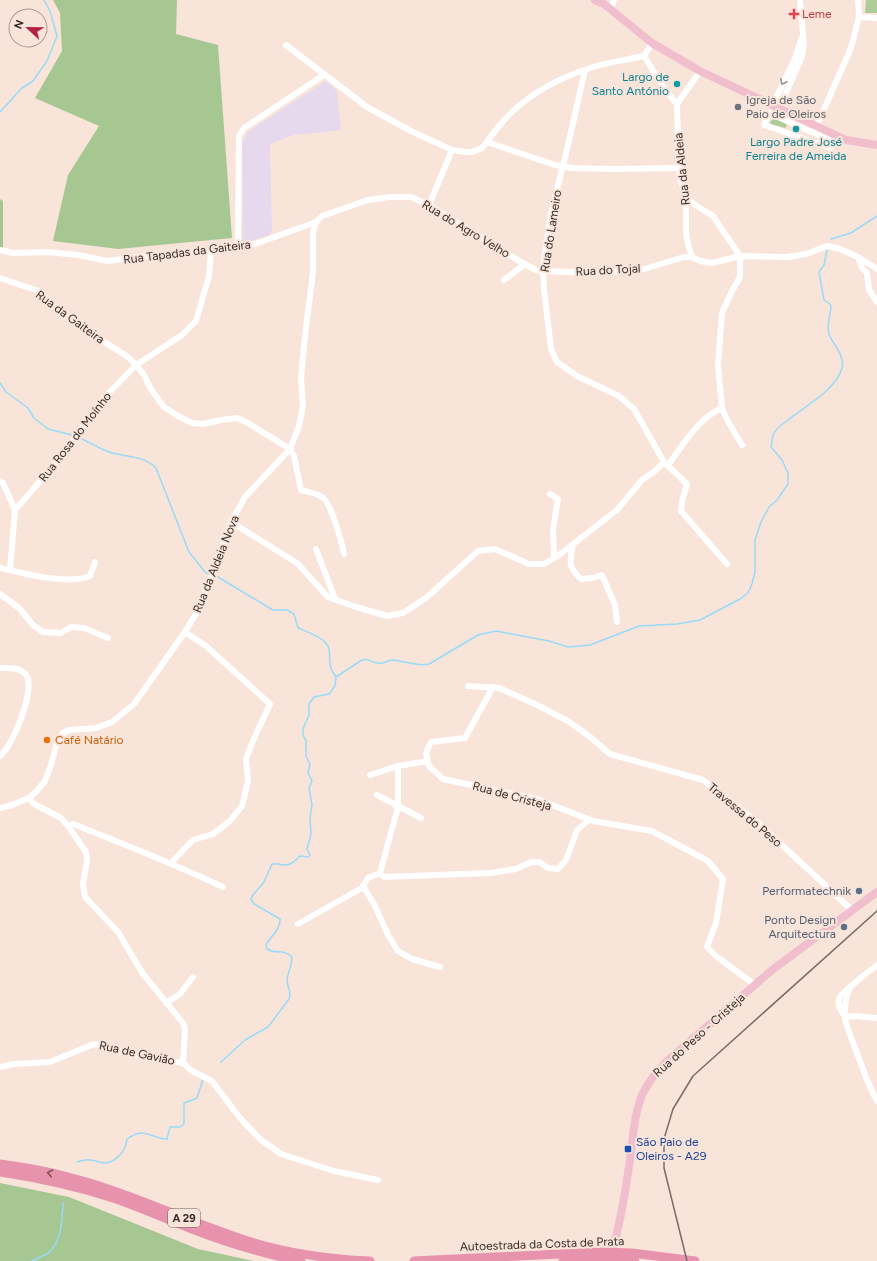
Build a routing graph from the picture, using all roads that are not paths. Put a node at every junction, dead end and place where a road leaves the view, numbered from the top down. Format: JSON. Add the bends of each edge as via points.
{"nodes":[{"id":1,"x":595,"y":0,"type":"edge"},
{"id":2,"x":614,"y":0,"type":"edge"},
{"id":3,"x":800,"y":0,"type":"edge"},
{"id":4,"x":858,"y":0,"type":"edge"},
{"id":5,"x":610,"y":10,"type":"junction"},
{"id":6,"x":859,"y":17,"type":"junction"},
{"id":7,"x":877,"y":18,"type":"edge"},
{"id":8,"x":652,"y":43,"type":"junction"},
{"id":9,"x":286,"y":45,"type":"dead end"},
{"id":10,"x":644,"y":56,"type":"junction"},
{"id":11,"x":585,"y":70,"type":"junction"},
{"id":12,"x":700,"y":71,"type":"junction"},
{"id":13,"x":324,"y":75,"type":"junction"},
{"id":14,"x":677,"y":104,"type":"junction"},
{"id":15,"x":776,"y":108,"type":"junction"},
{"id":16,"x":795,"y":125,"type":"junction"},
{"id":17,"x":814,"y":130,"type":"junction"},
{"id":18,"x":791,"y":134,"type":"junction"},
{"id":19,"x":809,"y":140,"type":"junction"},
{"id":20,"x":487,"y":142,"type":"junction"},
{"id":21,"x":877,"y":146,"type":"edge"},
{"id":22,"x":452,"y":150,"type":"junction"},
{"id":23,"x":563,"y":166,"type":"junction"},
{"id":24,"x":680,"y":168,"type":"junction"},
{"id":25,"x":686,"y":196,"type":"junction"},
{"id":26,"x":428,"y":205,"type":"junction"},
{"id":27,"x":316,"y":222,"type":"junction"},
{"id":28,"x":238,"y":245,"type":"junction"},
{"id":29,"x":0,"y":250,"type":"edge"},
{"id":30,"x":211,"y":251,"type":"junction"},
{"id":31,"x":740,"y":256,"type":"junction"},
{"id":32,"x":692,"y":257,"type":"junction"},
{"id":33,"x":858,"y":257,"type":"junction"},
{"id":34,"x":525,"y":264,"type":"junction"},
{"id":35,"x":877,"y":269,"type":"edge"},
{"id":36,"x":543,"y":271,"type":"junction"},
{"id":37,"x":0,"y":278,"type":"edge"},
{"id":38,"x":504,"y":280,"type":"dead end"},
{"id":39,"x":877,"y":302,"type":"edge"},
{"id":40,"x":136,"y":364,"type":"junction"},
{"id":41,"x":722,"y":408,"type":"junction"},
{"id":42,"x":742,"y":445,"type":"dead end"},
{"id":43,"x":290,"y":449,"type":"junction"},
{"id":44,"x":666,"y":464,"type":"junction"},
{"id":45,"x":0,"y":481,"type":"edge"},
{"id":46,"x":550,"y":494,"type":"dead end"},
{"id":47,"x":15,"y":510,"type":"junction"},
{"id":48,"x":231,"y":522,"type":"junction"},
{"id":49,"x":573,"y":544,"type":"junction"},
{"id":50,"x":316,"y":549,"type":"dead end"},
{"id":51,"x":344,"y":554,"type":"dead end"},
{"id":52,"x":554,"y":558,"type":"junction"},
{"id":53,"x":95,"y":562,"type":"dead end"},
{"id":54,"x":727,"y":564,"type":"dead end"},
{"id":55,"x":0,"y":568,"type":"edge"},
{"id":56,"x":10,"y":570,"type":"junction"},
{"id":57,"x":0,"y":594,"type":"edge"},
{"id":58,"x":335,"y":599,"type":"junction"},
{"id":59,"x":617,"y":622,"type":"dead end"},
{"id":60,"x":186,"y":632,"type":"junction"},
{"id":61,"x":108,"y":638,"type":"dead end"},
{"id":62,"x":0,"y":668,"type":"edge"},
{"id":63,"x":468,"y":686,"type":"dead end"},
{"id":64,"x":493,"y":687,"type":"junction"},
{"id":65,"x":0,"y":756,"type":"edge"},
{"id":66,"x":428,"y":761,"type":"junction"},
{"id":67,"x":398,"y":766,"type":"junction"},
{"id":68,"x":370,"y":775,"type":"dead end"},
{"id":69,"x":377,"y":795,"type":"dead end"},
{"id":70,"x":29,"y":798,"type":"junction"},
{"id":71,"x":398,"y":805,"type":"junction"},
{"id":72,"x":0,"y":808,"type":"edge"},
{"id":73,"x":421,"y":818,"type":"dead end"},
{"id":74,"x":589,"y":820,"type":"junction"},
{"id":75,"x":68,"y":826,"type":"junction"},
{"id":76,"x":171,"y":863,"type":"junction"},
{"id":77,"x":380,"y":873,"type":"junction"},
{"id":78,"x":223,"y":886,"type":"dead end"},
{"id":79,"x":363,"y":886,"type":"junction"},
{"id":80,"x":877,"y":892,"type":"edge"},
{"id":81,"x":852,"y":910,"type":"junction"},
{"id":82,"x":298,"y":924,"type":"dead end"},
{"id":83,"x":877,"y":965,"type":"edge"},
{"id":84,"x":440,"y":967,"type":"dead end"},
{"id":85,"x":193,"y":976,"type":"dead end"},
{"id":86,"x":755,"y":985,"type":"junction"},
{"id":87,"x":166,"y":1003,"type":"junction"},
{"id":88,"x":845,"y":1017,"type":"junction"},
{"id":89,"x":877,"y":1018,"type":"edge"},
{"id":90,"x":183,"y":1063,"type":"junction"},
{"id":91,"x":0,"y":1066,"type":"edge"},
{"id":92,"x":874,"y":1092,"type":"edge"},
{"id":93,"x":877,"y":1101,"type":"edge"},
{"id":94,"x":0,"y":1164,"type":"edge"},
{"id":95,"x":0,"y":1172,"type":"edge"},
{"id":96,"x":378,"y":1180,"type":"dead end"},
{"id":97,"x":301,"y":1261,"type":"edge"},
{"id":98,"x":370,"y":1261,"type":"edge"},
{"id":99,"x":414,"y":1261,"type":"edge"},
{"id":100,"x":563,"y":1261,"type":"edge"},
{"id":101,"x":609,"y":1261,"type":"edge"},
{"id":102,"x":635,"y":1261,"type":"edge"},
{"id":103,"x":695,"y":1261,"type":"edge"}],
"edges":[{"from":1,"to":5,"type":"main road"},
{"from":2,"to":5,"type":"street"},
{"from":3,"to":15,"type":"street","via":[[804,45],[801,59]]},
{"from":4,"to":6,"type":"street"},
{"from":5,"to":8,"type":"main road"},
{"from":6,"to":7,"type":"street"},
{"from":6,"to":17,"type":"street","via":[[851,48]]},
{"from":8,"to":10,"type":"street"},
{"from":8,"to":12,"type":"main road"},
{"from":9,"to":13,"type":"street"},
{"from":10,"to":11,"type":"street"},
{"from":10,"to":14,"type":"street"},
{"from":11,"to":20,"type":"street","via":[[557,80],[524,100],[498,125]]},
{"from":11,"to":23,"type":"street","name":"Rua do Lameiro"},
{"from":12,"to":14,"type":"street"},
{"from":12,"to":15,"type":"main road"},
{"from":13,"to":22,"type":"street","via":[[367,107]]},
{"from":13,"to":28,"type":"street","via":[[244,128],[239,136]]},
{"from":14,"to":24,"type":"street","name":"Rua da Aldeia"},
{"from":15,"to":17,"type":"main road"},
{"from":16,"to":17,"type":"street"},
{"from":16,"to":18,"type":"street"},
{"from":16,"to":18,"type":"street","via":[[769,113],[764,125]]},
{"from":17,"to":19,"type":"street"},
{"from":17,"to":19,"type":"street","via":[[832,141],[831,148]]},
{"from":17,"to":21,"type":"main road"},
{"from":18,"to":19,"type":"street"},
{"from":20,"to":22,"type":"street","via":[[482,148],[472,152]]},
{"from":20,"to":23,"type":"street"},
{"from":22,"to":26,"type":"street"},
{"from":23,"to":24,"type":"street","via":[[612,169]]},
{"from":23,"to":36,"type":"street","name":"Rua do Lameiro","via":[[551,214]]},
{"from":24,"to":25,"type":"street","name":"Rua da Aldeia","via":[[680,180]]},
{"from":25,"to":31,"type":"street","via":[[692,203],[713,216]]},
{"from":25,"to":32,"type":"street","name":"Rua da Aldeia","via":[[686,233]]},
{"from":26,"to":27,"type":"street","name":"Rua do Agro Velho","via":[[411,197],[368,200],[322,216]]},
{"from":26,"to":34,"type":"street","name":"Rua do Agro Velho"},
{"from":27,"to":28,"type":"street","name":"Rua Tapadas da Gaiteira","via":[[256,244]]},
{"from":27,"to":43,"type":"street","name":"Rua da Aldeia Nova","via":[[313,232],[312,272],[301,377],[303,406]]},
{"from":28,"to":30,"type":"street","name":"Rua Tapadas da Gaiteira"},
{"from":29,"to":30,"type":"street","name":"Rua Tapadas da Gaiteira","via":[[13,254],[48,252],[78,255],[108,261]]},
{"from":30,"to":40,"type":"street","name":"Rua Rosa do Moínho","via":[[209,276],[196,321],[182,335]]},
{"from":31,"to":32,"type":"street","name":"Rua do Tojal","via":[[712,263]]},
{"from":31,"to":33,"type":"street","name":"Rua do Tojal","via":[[806,254],[827,246]]},
{"from":31,"to":41,"type":"street","via":[[740,277],[722,313],[718,365]]},
{"from":32,"to":36,"type":"street","name":"Rua do Tojal","via":[[641,270]]},
{"from":33,"to":35,"type":"street","name":"Rua do Tojal"},
{"from":33,"to":39,"type":"street","via":[[867,274],[869,290]]},
{"from":34,"to":36,"type":"street","name":"Rua do Agro Velho"},
{"from":34,"to":38,"type":"street"},
{"from":36,"to":44,"type":"street","name":"Rua do Lameiro","via":[[551,349],[557,362],[577,376],[619,396],[634,409]]},
{"from":37,"to":40,"type":"street","name":"Rua da Gaiteira","via":[[39,291],[51,304]]},
{"from":40,"to":43,"type":"street","via":[[164,407],[178,416],[203,424],[237,418]]},
{"from":40,"to":47,"type":"street","name":"Rua Rosa do Moínho","via":[[101,401],[63,455]]},
{"from":41,"to":42,"type":"street"},
{"from":41,"to":44,"type":"street","via":[[698,424]]},
{"from":43,"to":48,"type":"street","name":"Rua da Aldeia Nova","via":[[245,497]]},
{"from":43,"to":51,"type":"street","via":[[294,456],[301,490],[323,497],[336,526]]},
{"from":44,"to":49,"type":"street","via":[[642,480],[617,510]]},
{"from":44,"to":54,"type":"street","name":"Rua do Lameiro","via":[[687,484],[681,511]]},
{"from":45,"to":47,"type":"street"},
{"from":46,"to":52,"type":"street","via":[[558,499],[553,529]]},
{"from":47,"to":56,"type":"street"},
{"from":48,"to":58,"type":"street","via":[[297,563],[328,597]]},
{"from":48,"to":60,"type":"street","name":"Rua da Aldeia Nova","via":[[198,610]]},
{"from":49,"to":52,"type":"street"},
{"from":49,"to":59,"type":"street","via":[[570,563],[574,572],[581,579],[602,575],[615,605]]},
{"from":50,"to":58,"type":"street"},
{"from":52,"to":58,"type":"street","via":[[544,564],[529,564],[495,549],[478,552],[426,598],[403,613],[387,616]]},
{"from":53,"to":56,"type":"street","via":[[90,576],[83,579],[69,580]]},
{"from":55,"to":56,"type":"street"},
{"from":57,"to":61,"type":"street","via":[[44,632],[61,633],[71,627],[84,628]]},
{"from":60,"to":70,"type":"street","name":"Rua da Aldeia Nova","via":[[134,704],[112,722],[96,728],[69,730],[63,733],[58,739],[52,765],[44,781]]},
{"from":60,"to":76,"type":"street","via":[[206,646],[270,704],[246,759],[248,782],[242,806],[230,821],[213,834],[193,840]]},
{"from":62,"to":65,"type":"street","via":[[20,670],[29,680],[24,710],[17,731],[6,751]]},
{"from":63,"to":64,"type":"street","name":"Travessa do Peso"},
{"from":64,"to":66,"type":"street","via":[[465,738],[431,742],[426,753]]},
{"from":64,"to":81,"type":"street","name":"Travessa do Peso","via":[[568,721],[610,754],[703,780],[756,821]]},
{"from":66,"to":67,"type":"street"},
{"from":66,"to":74,"type":"street","name":"Rua de Cristeja","via":[[429,766],[442,779],[537,799]]},
{"from":67,"to":68,"type":"street"},
{"from":67,"to":71,"type":"street"},
{"from":69,"to":71,"type":"street"},
{"from":70,"to":72,"type":"street","name":"Rua da Aldeia Nova","via":[[12,806]]},
{"from":70,"to":75,"type":"street","via":[[34,804],[61,818]]},
{"from":71,"to":73,"type":"street"},
{"from":71,"to":77,"type":"street"},
{"from":74,"to":77,"type":"street","via":[[577,830],[566,860],[558,869],[548,868],[539,862],[531,862],[516,869],[490,873],[384,877]]},
{"from":74,"to":86,"type":"street","name":"Rua de Cristeja","via":[[652,831],[708,861],[723,879],[716,923],[707,947]]},
{"from":75,"to":76,"type":"street","via":[[73,824]]},
{"from":75,"to":87,"type":"street","via":[[86,852],[88,860],[83,884],[85,897],[118,932],[143,974]]},
{"from":76,"to":78,"type":"street"},
{"from":77,"to":79,"type":"street","via":[[368,878]]},
{"from":79,"to":82,"type":"street"},
{"from":79,"to":84,"type":"street","via":[[398,951],[412,959]]},
{"from":80,"to":81,"type":"main road","name":"Rua do Peso - Cristeja"},
{"from":81,"to":86,"type":"main road","name":"Rua do Peso - Cristeja"},
{"from":83,"to":88,"type":"street","via":[[850,988],[846,997]]},
{"from":85,"to":87,"type":"street","via":[[180,994]]},
{"from":86,"to":101,"type":"main road","name":"Rua do Peso - Cristeja","via":[[650,1079],[636,1116],[628,1174]]},
{"from":87,"to":90,"type":"street","via":[[185,1029]]},
{"from":88,"to":89,"type":"street"},
{"from":88,"to":92,"type":"street"},
{"from":90,"to":91,"type":"street","name":"Rua de Gavião","via":[[94,1044],[50,1062]]},
{"from":90,"to":96,"type":"street","via":[[192,1071],[212,1080],[240,1118],[260,1139],[281,1154],[334,1171]]},
{"from":92,"to":93,"type":"street"},
{"from":98,"to":94,"type":"highway","number":"A 29","one_way":true,"via":[[276,1249],[237,1238],[117,1192],[69,1177]]},
{"from":95,"to":97,"type":"highway","number":"A 29","via":[[68,1184],[235,1245]]},
{"from":99,"to":103,"type":"highway","name":"Autoestrada da Costa de Prata","via":[[601,1252]]},
{"from":100,"to":102,"type":"highway","name":"Autoestrada da Costa de Prata"}]}
